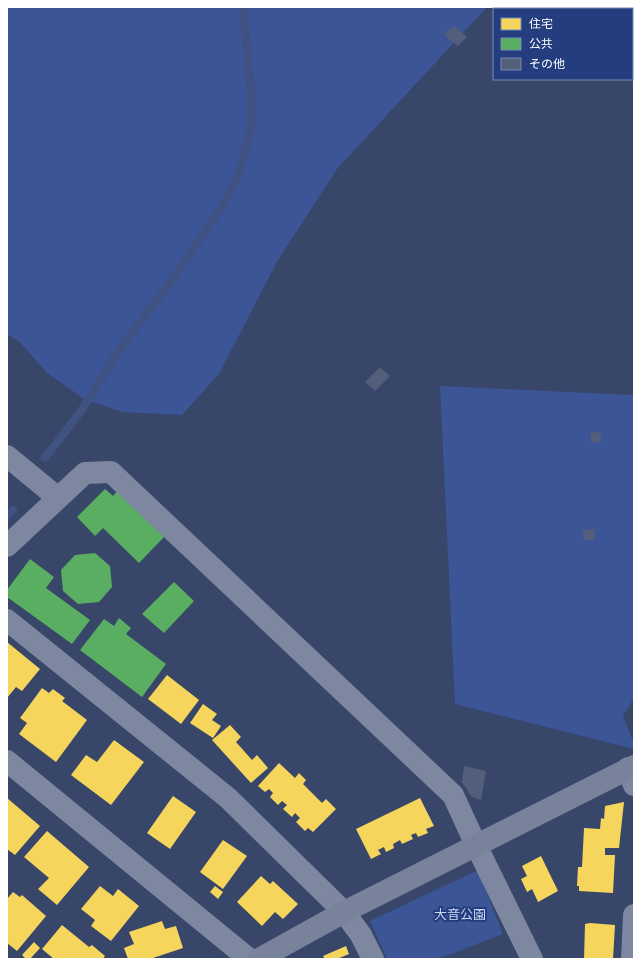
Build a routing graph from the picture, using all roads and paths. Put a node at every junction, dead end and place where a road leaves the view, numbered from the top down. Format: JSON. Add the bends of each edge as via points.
{"nodes":[{"id":1,"x":7,"y":456,"type":"edge"},
{"id":2,"x":58,"y":498,"type":"junction"},
{"id":3,"x":7,"y":546,"type":"edge"},
{"id":4,"x":7,"y":620,"type":"edge"},
{"id":5,"x":7,"y":760,"type":"edge"},
{"id":6,"x":632,"y":773,"type":"edge"},
{"id":7,"x":476,"y":845,"type":"junction"},
{"id":8,"x":344,"y":912,"type":"junction"},
{"id":9,"x":634,"y":915,"type":"edge"},
{"id":10,"x":249,"y":959,"type":"edge"},
{"id":11,"x":259,"y":959,"type":"edge"},
{"id":12,"x":373,"y":959,"type":"edge"},
{"id":13,"x":532,"y":959,"type":"edge"},
{"id":14,"x":632,"y":959,"type":"edge"}],
"edges":[{"from":1,"to":2,"type":"street"},
{"from":2,"to":3,"type":"street"},
{"from":2,"to":7,"type":"street","via":[[85,473],[111,472],[453,795]]},
{"from":4,"to":8,"type":"street","via":[[228,798]]},
{"from":5,"to":10,"type":"street"},
{"from":6,"to":7,"type":"street"},
{"from":7,"to":8,"type":"street"},
{"from":7,"to":13,"type":"street"},
{"from":8,"to":11,"type":"street"},
{"from":8,"to":12,"type":"street","via":[[361,935]]},
{"from":9,"to":14,"type":"street"}]}
